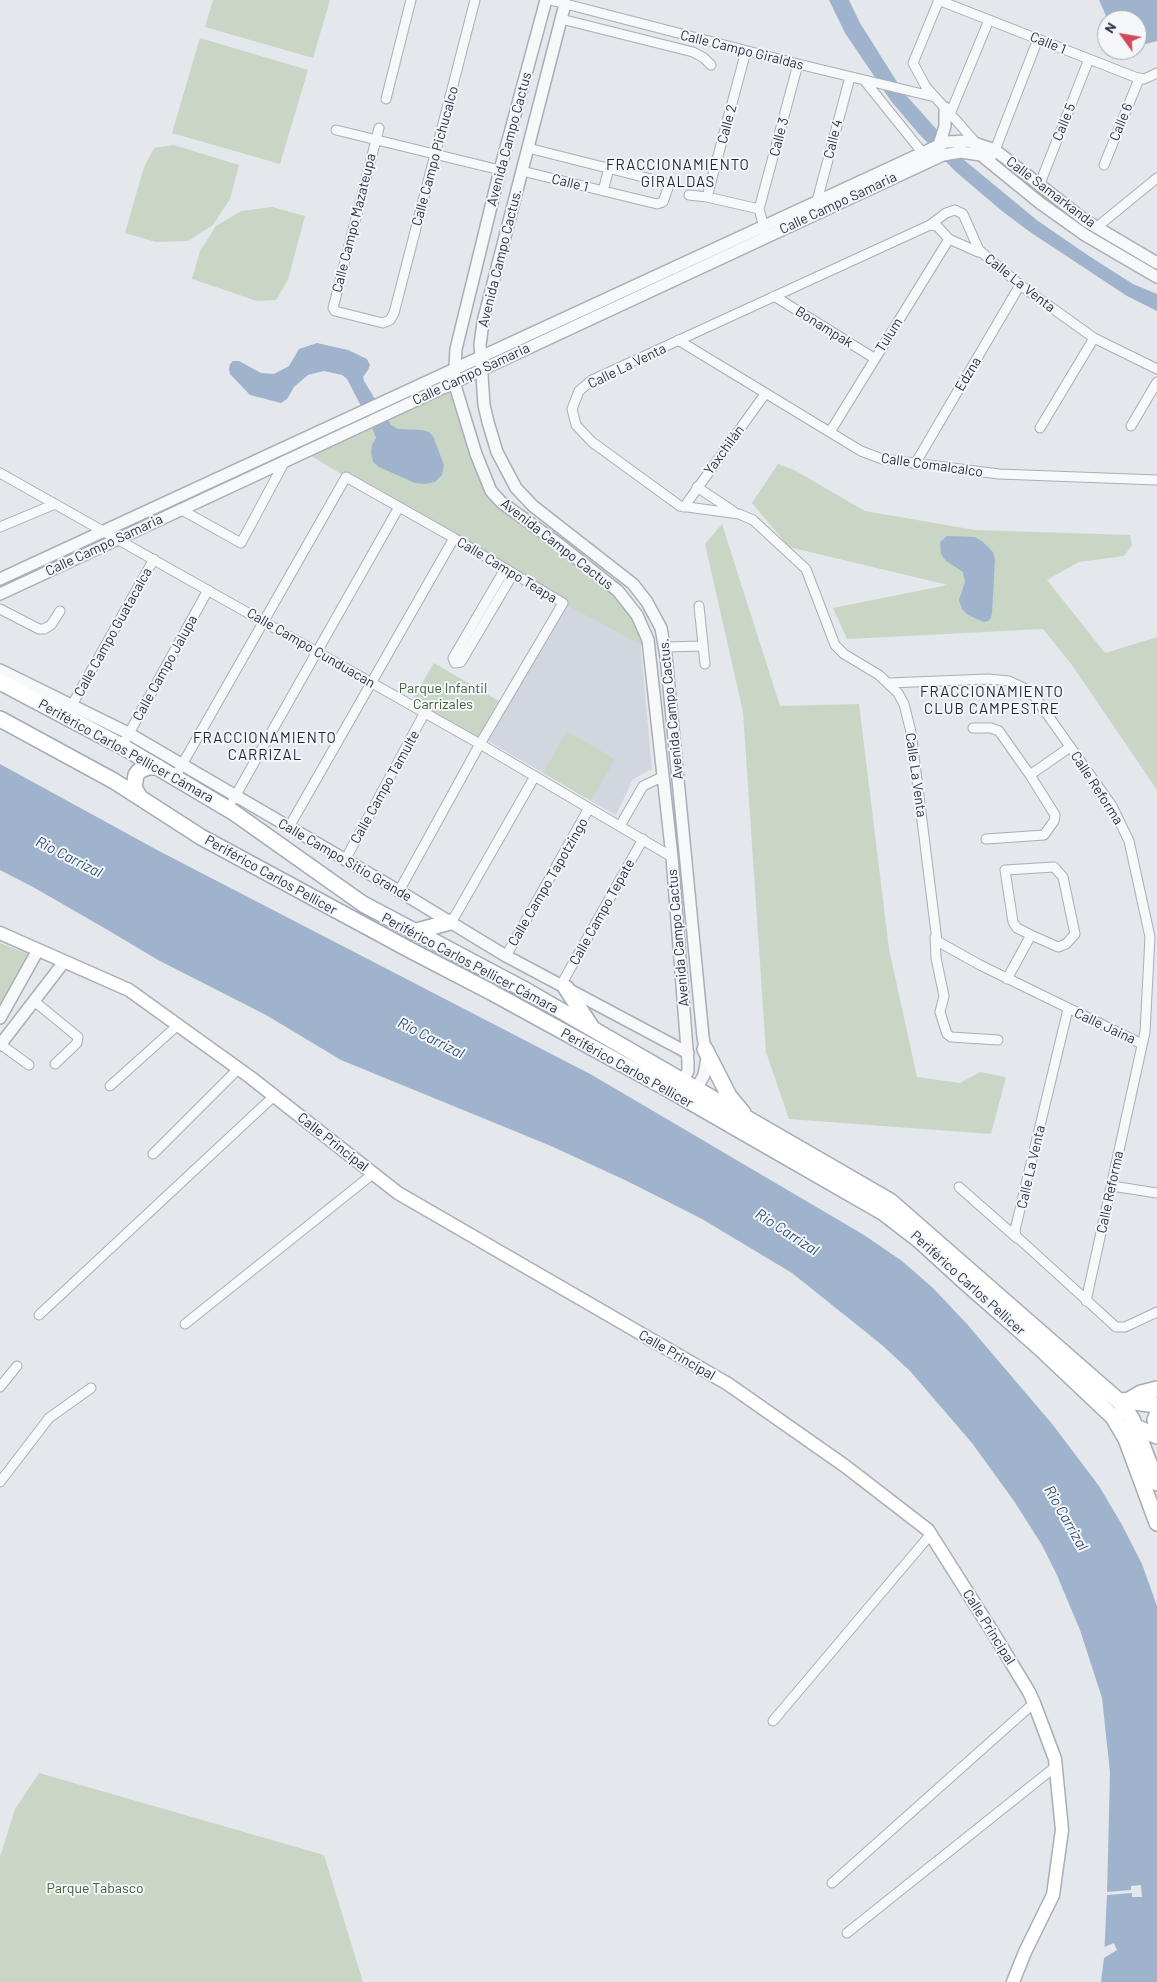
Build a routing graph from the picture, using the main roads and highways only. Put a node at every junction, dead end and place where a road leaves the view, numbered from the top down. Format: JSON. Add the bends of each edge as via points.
{"nodes":[{"id":1,"x":0,"y":682,"type":"edge"},
{"id":2,"x":0,"y":719,"type":"edge"},
{"id":3,"x":125,"y":742,"type":"junction"},
{"id":4,"x":158,"y":768,"type":"junction"},
{"id":5,"x":114,"y":781,"type":"junction"},
{"id":6,"x":140,"y":796,"type":"junction"},
{"id":7,"x":451,"y":923,"type":"road end"},
{"id":8,"x":413,"y":932,"type":"junction"},
{"id":9,"x":0,"y":933,"type":"edge"},
{"id":10,"x":563,"y":986,"type":"road end"},
{"id":11,"x":594,"y":1031,"type":"junction"},
{"id":12,"x":705,"y":1049,"type":"road end"},
{"id":13,"x":686,"y":1092,"type":"junction"},
{"id":14,"x":750,"y":1122,"type":"junction"},
{"id":15,"x":1157,"y":1389,"type":"edge"},
{"id":16,"x":1157,"y":1405,"type":"edge"},
{"id":17,"x":1127,"y":1413,"type":"junction"},
{"id":18,"x":1157,"y":1414,"type":"edge"},
{"id":19,"x":1157,"y":1428,"type":"edge"},
{"id":20,"x":1157,"y":1436,"type":"edge"},
{"id":21,"x":1157,"y":1484,"type":"edge"},
{"id":22,"x":1157,"y":1523,"type":"edge"},
{"id":23,"x":1013,"y":1982,"type":"edge"}],
"edges":[{"from":1,"to":3,"type":"main road","name":"Periférico Carlos Pellicer Cámara"},
{"from":2,"to":5,"type":"main road","name":"Periférico Carlos Pellicer"},
{"from":3,"to":4,"type":"main road","name":"Periférico Carlos Pellicer Cámara"},
{"from":3,"to":5,"type":"main road","via":[[133,767],[127,779]]},
{"from":4,"to":6,"type":"main road","via":[[148,767],[136,775],[134,788]]},
{"from":4,"to":8,"type":"main road","name":"Periférico Carlos Pellicer Cámara","via":[[179,771],[232,802],[258,828],[326,880]]},
{"from":5,"to":6,"type":"main road","name":"Periférico Carlos Pellicer"},
{"from":6,"to":13,"type":"main road","name":"Periférico Carlos Pellicer","via":[[201,837],[410,950]]},
{"from":7,"to":8,"type":"main road"},
{"from":8,"to":11,"type":"main road","name":"Periférico Carlos Pellicer Cámara","via":[[527,991]]},
{"from":9,"to":23,"type":"main road","name":"Calle Principal","via":[[129,990],[274,1096],[398,1193],[728,1384],[845,1466],[928,1530],[996,1636],[1034,1703],[1054,1760],[1062,1830],[1053,1895]]},
{"from":10,"to":11,"type":"main road"},
{"from":11,"to":13,"type":"main road","name":"Periférico Carlos Pellicer Cámara"},
{"from":12,"to":14,"type":"main road","via":[[729,1096]]},
{"from":13,"to":14,"type":"main road","name":"Periférico Carlos Pellicer Cámara"},
{"from":13,"to":17,"type":"main road","name":"Periférico Carlos Pellicer","via":[[902,1225],[1113,1417]]},
{"from":14,"to":17,"type":"main road","name":"Periférico Carlos Pellicer Cámara","via":[[890,1201]]},
{"from":15,"to":17,"type":"main road","via":[[1141,1393]]},
{"from":16,"to":17,"type":"main road"},
{"from":17,"to":20,"type":"main road"},
{"from":17,"to":21,"type":"main road","name":"Periférico Carlos Pellicer Cámara"},
{"from":17,"to":22,"type":"main road","name":"Periférico Carlos Pellicer"},
{"from":18,"to":19,"type":"main road"}]}
